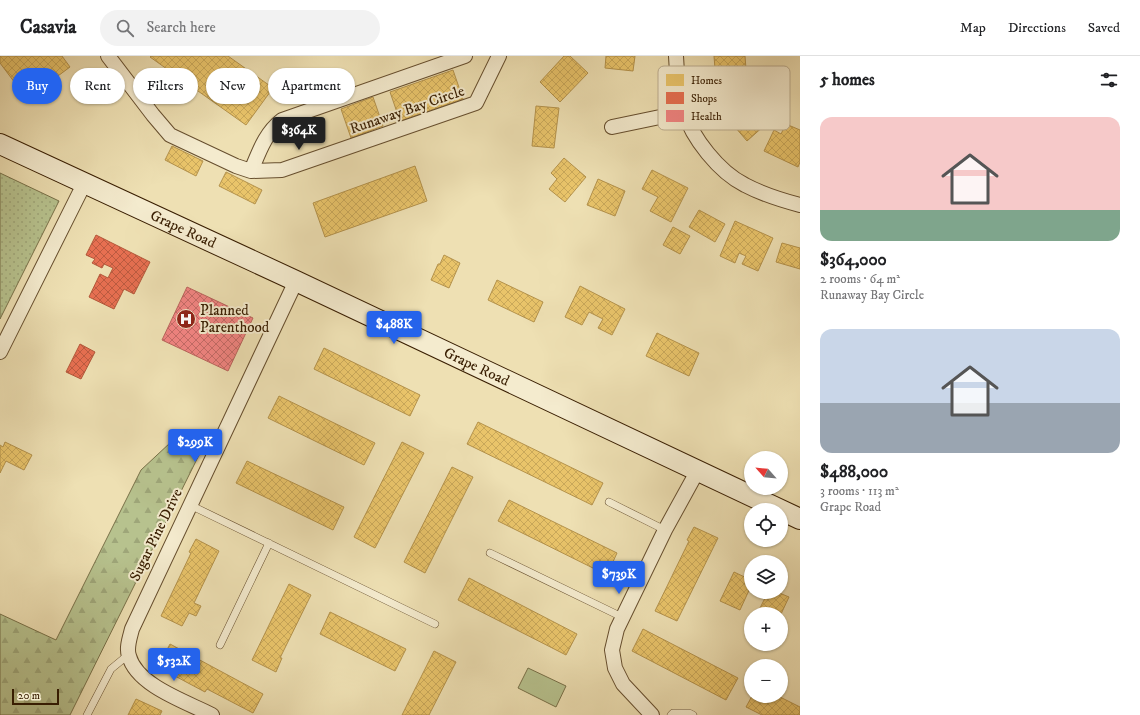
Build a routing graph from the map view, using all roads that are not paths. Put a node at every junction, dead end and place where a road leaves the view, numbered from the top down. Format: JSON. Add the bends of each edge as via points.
{"nodes":[{"id":1,"x":108,"y":56,"type":"edge"},
{"id":2,"x":465,"y":56,"type":"edge"},
{"id":3,"x":499,"y":56,"type":"edge"},
{"id":4,"x":676,"y":56,"type":"edge"},
{"id":5,"x":677,"y":66,"type":"edge"},
{"id":6,"x":658,"y":117,"type":"edge"},
{"id":7,"x":612,"y":127,"type":"dead end"},
{"id":8,"x":692,"y":130,"type":"edge"},
{"id":9,"x":0,"y":144,"type":"edge"},
{"id":10,"x":251,"y":171,"type":"junction"},
{"id":11,"x":84,"y":184,"type":"junction"},
{"id":12,"x":800,"y":205,"type":"edge"},
{"id":13,"x":296,"y":281,"type":"junction"},
{"id":14,"x":0,"y":352,"type":"edge"},
{"id":15,"x":698,"y":470,"type":"junction"},
{"id":16,"x":609,"y":502,"type":"dead end"},
{"id":17,"x":190,"y":505,"type":"junction"},
{"id":18,"x":800,"y":519,"type":"edge"},
{"id":19,"x":665,"y":530,"type":"junction"},
{"id":20,"x":269,"y":543,"type":"junction"},
{"id":21,"x":490,"y":553,"type":"dead end"},
{"id":22,"x":622,"y":617,"type":"junction"},
{"id":23,"x":434,"y":624,"type":"dead end"},
{"id":24,"x":220,"y":645,"type":"dead end"},
{"id":25,"x":128,"y":655,"type":"junction"},
{"id":26,"x":87,"y":715,"type":"edge"},
{"id":27,"x":212,"y":715,"type":"edge"},
{"id":28,"x":652,"y":715,"type":"edge"},
{"id":29,"x":671,"y":715,"type":"edge"},
{"id":30,"x":693,"y":715,"type":"edge"}],
"edges":[{"from":1,"to":10,"type":"street","name":"Runaway Bay Circle","via":[[170,135]]},
{"from":2,"to":10,"type":"street","via":[[282,120],[268,134]]},
{"from":3,"to":10,"type":"street","name":"Runaway Bay Circle","via":[[476,104],[282,170]]},
{"from":4,"to":5,"type":"street"},
{"from":6,"to":7,"type":"street"},
{"from":8,"to":12,"type":"street","via":[[724,170],[744,184]]},
{"from":9,"to":11,"type":"main road","name":"Grape Road"},
{"from":11,"to":13,"type":"main road","name":"Grape Road"},
{"from":11,"to":14,"type":"street"},
{"from":13,"to":15,"type":"main road","name":"Grape Road"},
{"from":13,"to":17,"type":"street","name":"Sugar Pine Drive"},
{"from":15,"to":18,"type":"main road","name":"Grape Road"},
{"from":15,"to":19,"type":"street"},
{"from":16,"to":19,"type":"lane"},
{"from":17,"to":20,"type":"lane"},
{"from":17,"to":25,"type":"street","name":"Sugar Pine Drive","via":[[132,629]]},
{"from":19,"to":22,"type":"street"},
{"from":20,"to":23,"type":"lane"},
{"from":20,"to":24,"type":"lane"},
{"from":21,"to":22,"type":"lane"},
{"from":22,"to":28,"type":"street","via":[[612,650],[615,668],[623,684]]},
{"from":25,"to":26,"type":"lane","via":[[110,669]]},
{"from":25,"to":27,"type":"street","via":[[143,678]]},
{"from":29,"to":30,"type":"lane","via":[[674,712]]}]}
